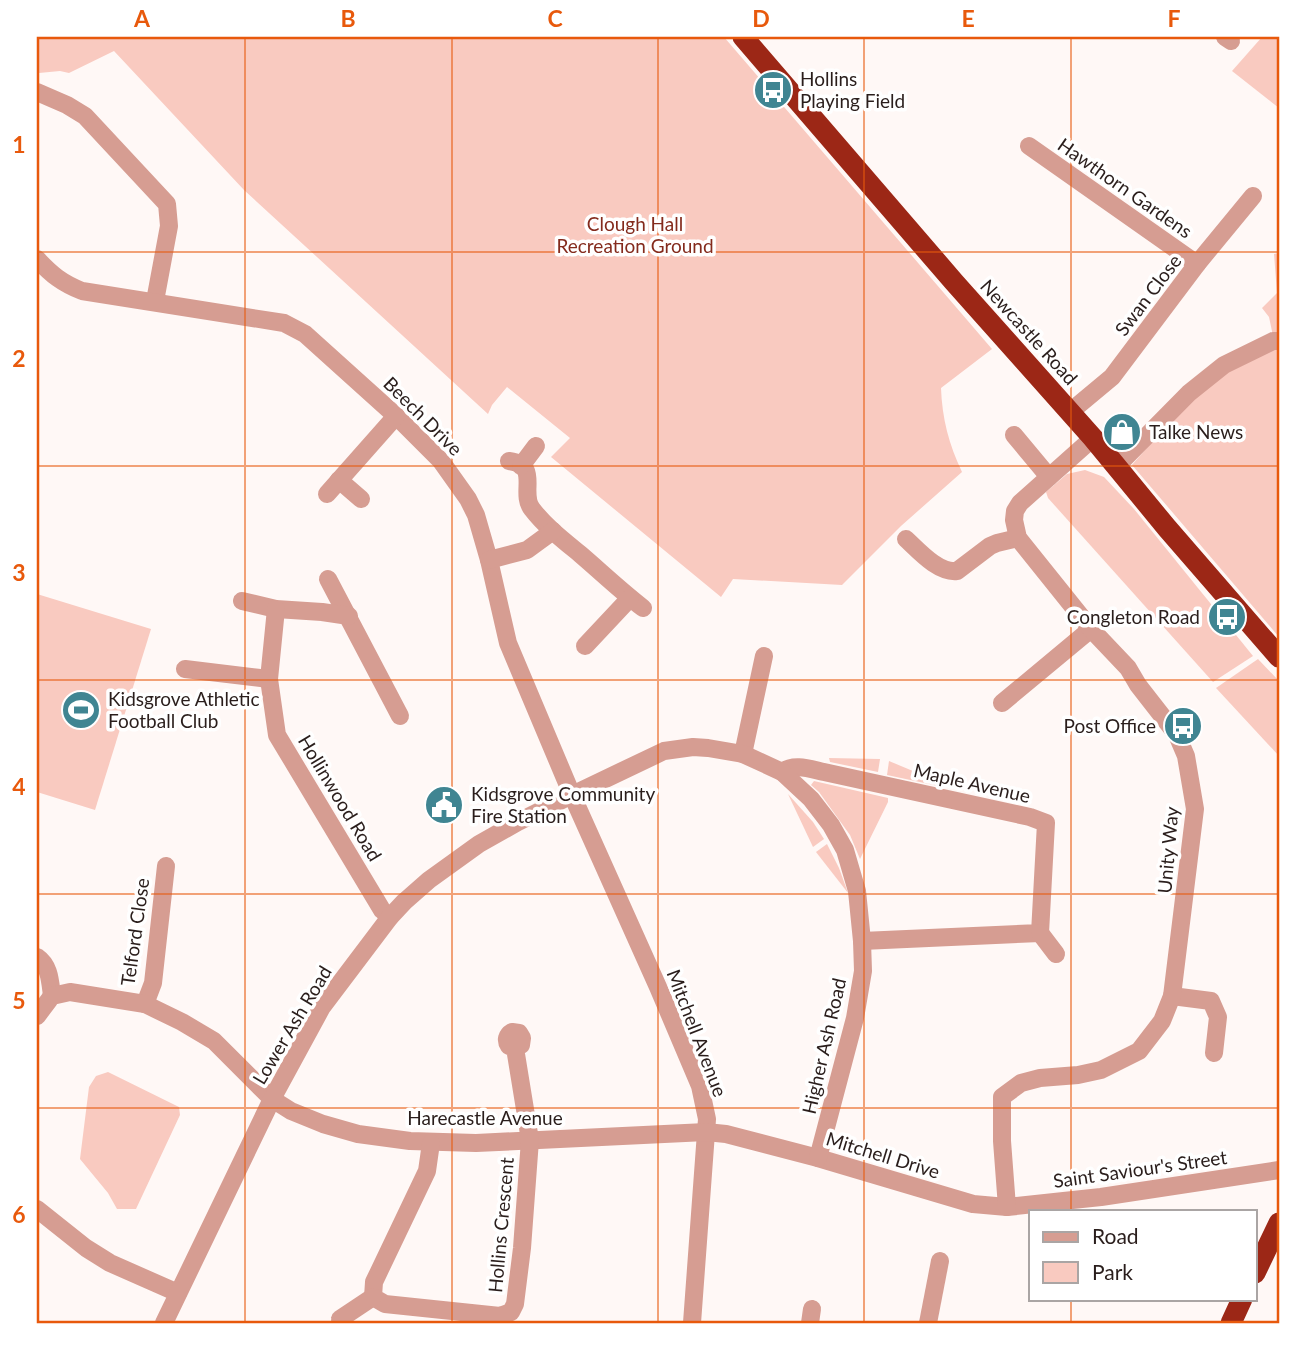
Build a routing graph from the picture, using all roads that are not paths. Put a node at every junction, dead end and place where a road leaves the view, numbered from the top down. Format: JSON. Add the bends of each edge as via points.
{"nodes":[{"id":1,"x":743,"y":37,"type":"edge"},
{"id":2,"x":37,"y":92,"type":"edge"},
{"id":3,"x":1029,"y":146,"type":"dead end"},
{"id":4,"x":1253,"y":196,"type":"dead end"},
{"id":5,"x":37,"y":259,"type":"edge"},
{"id":6,"x":1197,"y":264,"type":"junction"},
{"id":7,"x":155,"y":301,"type":"junction"},
{"id":8,"x":1279,"y":341,"type":"edge"},
{"id":9,"x":1070,"y":412,"type":"junction"},
{"id":10,"x":396,"y":416,"type":"junction"},
{"id":11,"x":1014,"y":435,"type":"dead end"},
{"id":12,"x":1093,"y":438,"type":"junction"},
{"id":13,"x":536,"y":446,"type":"dead end"},
{"id":14,"x":1116,"y":467,"type":"junction"},
{"id":15,"x":1049,"y":477,"type":"junction"},
{"id":16,"x":361,"y":499,"type":"dead end"},
{"id":17,"x":553,"y":531,"type":"junction"},
{"id":18,"x":1018,"y":538,"type":"junction"},
{"id":19,"x":914,"y":541,"type":"dead end"},
{"id":20,"x":489,"y":560,"type":"junction"},
{"id":21,"x":328,"y":579,"type":"dead end"},
{"id":22,"x":242,"y":601,"type":"dead end"},
{"id":23,"x":276,"y":609,"type":"junction"},
{"id":24,"x":349,"y":616,"type":"junction"},
{"id":25,"x":1091,"y":629,"type":"junction"},
{"id":26,"x":585,"y":646,"type":"dead end"},
{"id":27,"x":764,"y":656,"type":"dead end"},
{"id":28,"x":1279,"y":657,"type":"edge"},
{"id":29,"x":185,"y":669,"type":"dead end"},
{"id":30,"x":269,"y":679,"type":"junction"},
{"id":31,"x":1002,"y":703,"type":"dead end"},
{"id":32,"x":400,"y":716,"type":"dead end"},
{"id":33,"x":743,"y":754,"type":"junction"},
{"id":34,"x":782,"y":772,"type":"junction"},
{"id":35,"x":572,"y":795,"type":"junction"},
{"id":36,"x":166,"y":866,"type":"dead end"},
{"id":37,"x":614,"y":891,"type":"joint"},
{"id":38,"x":390,"y":918,"type":"junction"},
{"id":39,"x":1040,"y":933,"type":"junction"},
{"id":40,"x":862,"y":941,"type":"junction"},
{"id":41,"x":1056,"y":954,"type":"dead end"},
{"id":42,"x":37,"y":957,"type":"edge"},
{"id":43,"x":52,"y":996,"type":"junction"},
{"id":44,"x":1172,"y":996,"type":"junction"},
{"id":45,"x":145,"y":1004,"type":"junction"},
{"id":46,"x":37,"y":1016,"type":"edge"},
{"id":47,"x":515,"y":1048,"type":"dead end"},
{"id":48,"x":1214,"y":1053,"type":"dead end"},
{"id":49,"x":272,"y":1099,"type":"junction"},
{"id":50,"x":706,"y":1132,"type":"junction"},
{"id":51,"x":530,"y":1140,"type":"junction"},
{"id":52,"x":431,"y":1143,"type":"junction"},
{"id":53,"x":818,"y":1158,"type":"junction"},
{"id":54,"x":1279,"y":1170,"type":"edge"},
{"id":55,"x":1100,"y":1204,"type":"edge"},
{"id":56,"x":1007,"y":1207,"type":"junction"},
{"id":57,"x":37,"y":1209,"type":"edge"},
{"id":58,"x":1279,"y":1223,"type":"edge"},
{"id":59,"x":940,"y":1261,"type":"dead end"},
{"id":60,"x":1256,"y":1271,"type":"edge"},
{"id":61,"x":178,"y":1293,"type":"junction"},
{"id":62,"x":373,"y":1297,"type":"junction"},
{"id":63,"x":1240,"y":1300,"type":"edge"},
{"id":64,"x":515,"y":1318,"type":"edge"},
{"id":65,"x":340,"y":1319,"type":"dead end"},
{"id":66,"x":164,"y":1323,"type":"edge"},
{"id":67,"x":692,"y":1323,"type":"edge"},
{"id":68,"x":928,"y":1323,"type":"edge"},
{"id":69,"x":1231,"y":1323,"type":"edge"}],
"edges":[{"from":1,"to":9,"type":"highway","name":"Newcastle Road"},
{"from":2,"to":7,"type":"street","via":[[85,116],[167,204],[169,226]]},
{"from":3,"to":6,"type":"street","name":"Hawthorn Gardens"},
{"from":4,"to":6,"type":"street","name":"Swan Close"},
{"from":5,"to":7,"type":"street","name":"Beech Drive","via":[[52,275],[75,288]]},
{"from":6,"to":9,"type":"street","name":"Swan Close","via":[[1112,377]]},
{"from":7,"to":10,"type":"street","name":"Beech Drive","via":[[295,328]]},
{"from":8,"to":14,"type":"street","via":[[1224,365],[1189,393]]},
{"from":9,"to":12,"type":"highway","name":"Newcastle Road"},
{"from":10,"to":16,"type":"street","via":[[333,487]]},
{"from":10,"to":20,"type":"street","name":"Beech Drive","via":[[442,461],[468,499]]},
{"from":11,"to":15,"type":"street"},
{"from":12,"to":14,"type":"highway","name":"Newcastle Road"},
{"from":12,"to":15,"type":"street"},
{"from":13,"to":17,"type":"street","via":[[515,463],[525,469],[528,504]]},
{"from":14,"to":28,"type":"highway","name":"Newcastle Road"},
{"from":15,"to":18,"type":"street","via":[[1015,512]]},
{"from":17,"to":20,"type":"street","via":[[527,550]]},
{"from":17,"to":26,"type":"street","via":[[637,603]]},
{"from":18,"to":19,"type":"street","via":[[989,546],[963,568],[950,572],[934,563]]},
{"from":18,"to":25,"type":"street","name":"Unity Way"},
{"from":20,"to":35,"type":"street","name":"Beech Drive","via":[[509,643]]},
{"from":21,"to":24,"type":"street"},
{"from":22,"to":23,"type":"street"},
{"from":23,"to":24,"type":"street"},
{"from":23,"to":30,"type":"street","name":"Hollinwood Road"},
{"from":24,"to":32,"type":"street"},
{"from":25,"to":31,"type":"street"},
{"from":25,"to":44,"type":"street","name":"Unity Way","via":[[1128,668],[1177,735],[1186,756],[1195,809]]},
{"from":27,"to":33,"type":"street"},
{"from":29,"to":30,"type":"street"},
{"from":30,"to":38,"type":"street","name":"Hollinwood Road","via":[[278,734]]},
{"from":33,"to":34,"type":"street","name":"Higher Ash Road"},
{"from":33,"to":35,"type":"street","name":"Higher Ash Road","via":[[693,747],[664,751]]},
{"from":34,"to":39,"type":"street","name":"Maple Avenue","via":[[792,766],[824,772],[1046,823]]},
{"from":34,"to":40,"type":"street","name":"Higher Ash Road","via":[[811,799],[845,850],[857,891]]},
{"from":35,"to":37,"type":"street","name":"Beech Drive"},
{"from":35,"to":38,"type":"street","name":"Lower Ash Road","via":[[479,844],[429,880]]},
{"from":36,"to":45,"type":"street","name":"Telford Close","via":[[153,983]]},
{"from":37,"to":50,"type":"street","name":"Mitchell Avenue","via":[[700,1086]]},
{"from":38,"to":49,"type":"street","name":"Lower Ash Road","via":[[322,1007]]},
{"from":39,"to":40,"type":"street"},
{"from":39,"to":41,"type":"street"},
{"from":40,"to":53,"type":"street","name":"Higher Ash Road","via":[[863,971],[855,1018]]},
{"from":42,"to":43,"type":"street","via":[[48,970]]},
{"from":43,"to":45,"type":"street","name":"Harecastle Avenue","via":[[70,992]]},
{"from":43,"to":46,"type":"street"},
{"from":44,"to":48,"type":"street","via":[[1211,1001],[1218,1017]]},
{"from":44,"to":56,"type":"street","name":"Unity Way","via":[[1162,1021],[1139,1051],[1101,1070],[1021,1083],[1002,1097]]},
{"from":45,"to":49,"type":"street","name":"Harecastle Avenue","via":[[214,1041]]},
{"from":47,"to":51,"type":"street","name":"Hollins Crescent"},
{"from":49,"to":52,"type":"street","name":"Harecastle Avenue","via":[[291,1111],[347,1131]]},
{"from":49,"to":61,"type":"street","name":"Lower Ash Road"},
{"from":50,"to":51,"type":"street","name":"Harecastle Avenue"},
{"from":50,"to":53,"type":"street","name":"Mitchell Drive"},
{"from":50,"to":67,"type":"street","name":"Mitchell Avenue"},
{"from":51,"to":52,"type":"street","name":"Harecastle Avenue"},
{"from":51,"to":64,"type":"street","name":"Hollins Crescent"},
{"from":52,"to":62,"type":"street","via":[[427,1171],[374,1282]]},
{"from":53,"to":56,"type":"street","name":"Mitchell Drive","via":[[973,1204]]},
{"from":54,"to":55,"type":"street","name":"Saint Saviour's Street"},
{"from":55,"to":56,"type":"street","name":"Saint Saviour's Street"},
{"from":57,"to":61,"type":"street","via":[[110,1263]]},
{"from":58,"to":60,"type":"highway"},
{"from":59,"to":68,"type":"street"},
{"from":61,"to":66,"type":"street","name":"Lower Ash Road"},
{"from":62,"to":64,"type":"street","name":"Hollins Crescent","via":[[385,1304]]},
{"from":62,"to":65,"type":"street"},
{"from":63,"to":69,"type":"highway"}]}
